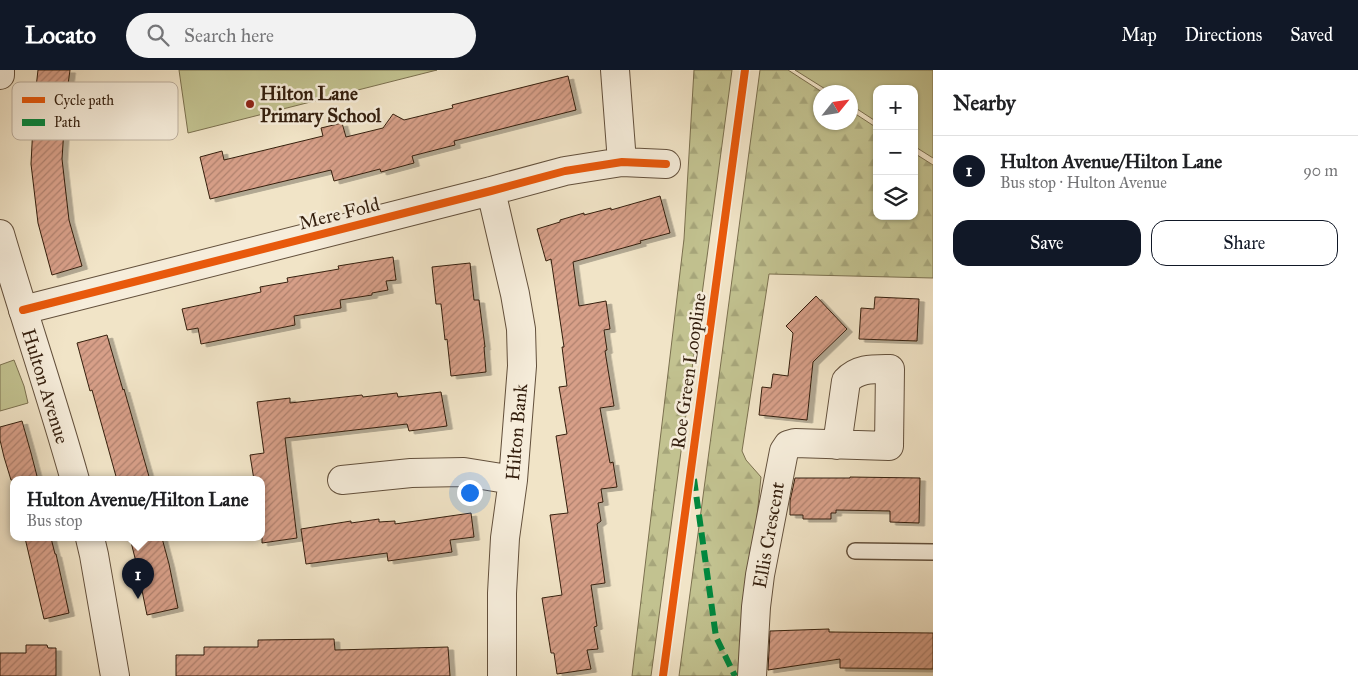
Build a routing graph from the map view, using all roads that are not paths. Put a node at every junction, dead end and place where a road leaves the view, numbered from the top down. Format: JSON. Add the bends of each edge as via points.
{"nodes":[{"id":1,"x":0,"y":70,"type":"edge"},
{"id":2,"x":615,"y":70,"type":"edge"},
{"id":3,"x":0,"y":75,"type":"edge"},
{"id":4,"x":622,"y":162,"type":"junction"},
{"id":5,"x":666,"y":164,"type":"dead end"},
{"id":6,"x":491,"y":191,"type":"junction"},
{"id":7,"x":0,"y":234,"type":"edge"},
{"id":8,"x":22,"y":310,"type":"junction"},
{"id":9,"x":837,"y":445,"type":"dead end"},
{"id":10,"x":74,"y":476,"type":"edge"},
{"id":11,"x":342,"y":480,"type":"dead end"},
{"id":12,"x":513,"y":480,"type":"junction"},
{"id":13,"x":91,"y":541,"type":"edge"},
{"id":14,"x":855,"y":551,"type":"dead end"},
{"id":15,"x":933,"y":552,"type":"edge"},
{"id":16,"x":115,"y":676,"type":"edge"},
{"id":17,"x":502,"y":676,"type":"edge"},
{"id":18,"x":752,"y":676,"type":"edge"}],
"edges":[{"from":1,"to":3,"type":"street"},
{"from":2,"to":4,"type":"street"},
{"from":4,"to":5,"type":"street","name":"Mere Fold"},
{"from":4,"to":6,"type":"street","name":"Mere Fold","via":[[565,171]]},
{"from":6,"to":8,"type":"street","name":"Mere Fold"},
{"from":6,"to":12,"type":"street","name":"Hilton Bank","via":[[521,329],[522,366]]},
{"from":7,"to":8,"type":"street","name":"Hulton Avenue"},
{"from":8,"to":10,"type":"street","name":"Hulton Avenue"},
{"from":9,"to":18,"type":"street","name":"Ellis Crescent","via":[[795,443],[784,451],[760,575]]},
{"from":11,"to":12,"type":"street","via":[[464,472]]},
{"from":12,"to":17,"type":"street","name":"Hilton Bank","via":[[505,538]]},
{"from":13,"to":16,"type":"street"},
{"from":14,"to":15,"type":"lane"}]}
